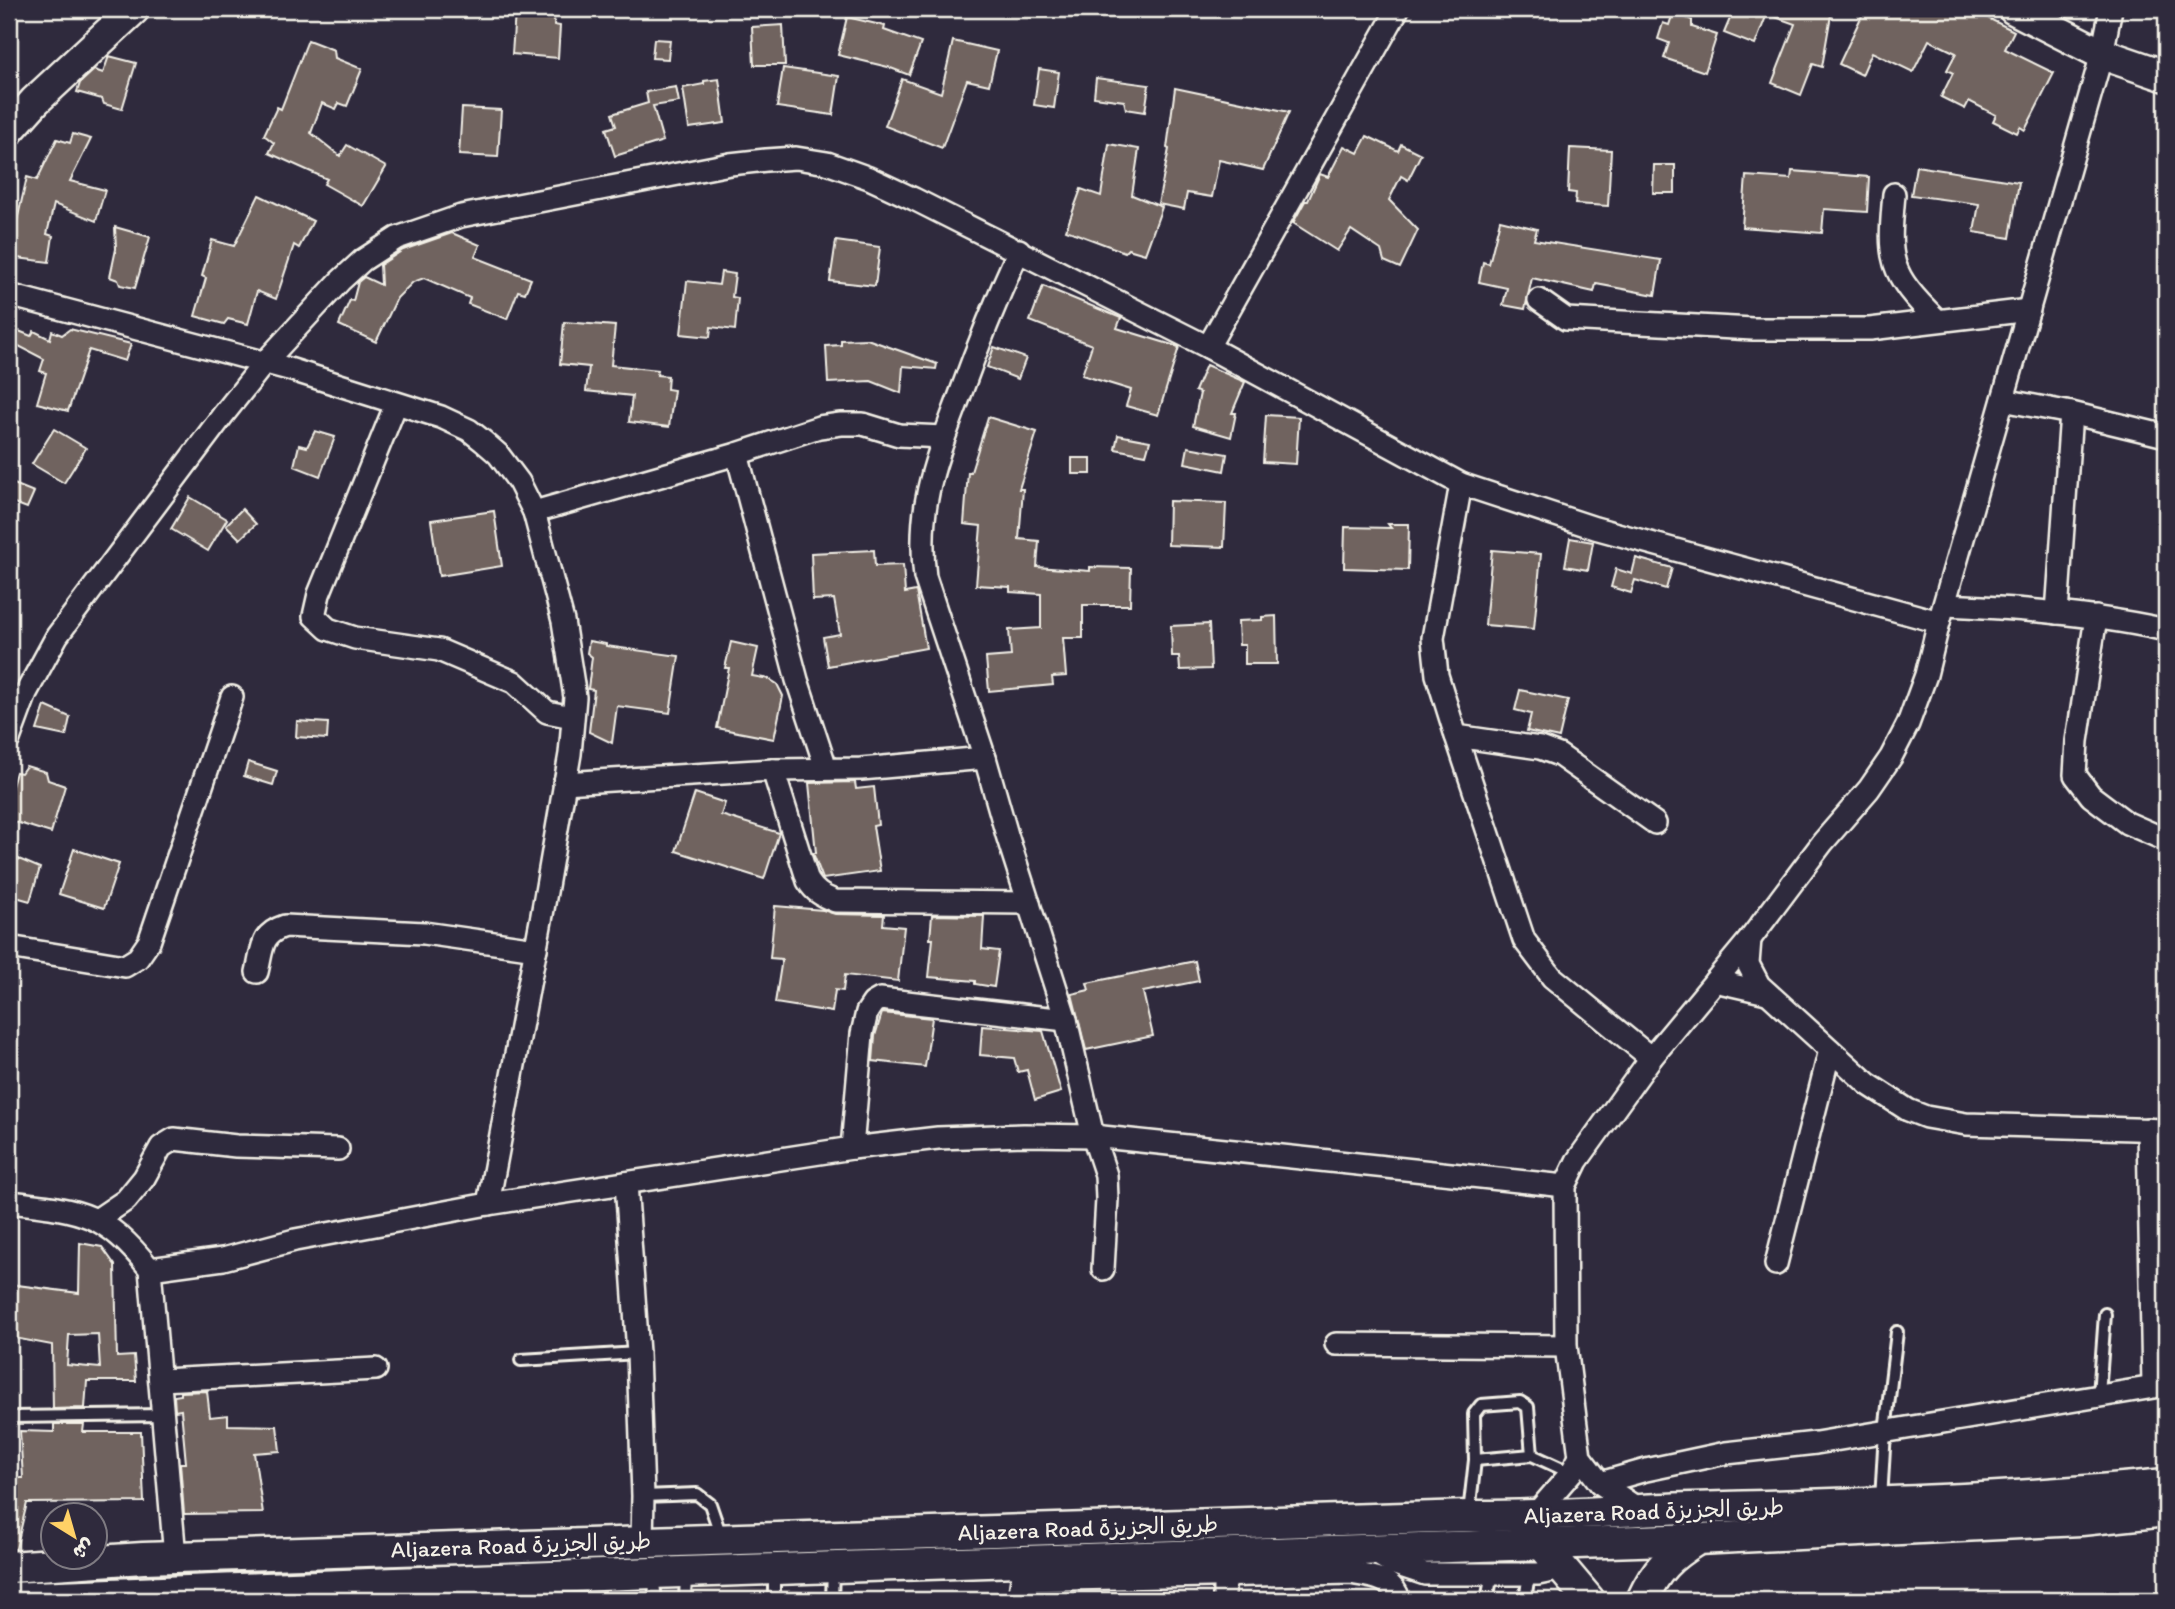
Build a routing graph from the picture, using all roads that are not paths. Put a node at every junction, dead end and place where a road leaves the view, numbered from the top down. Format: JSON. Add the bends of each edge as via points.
{"nodes":[{"id":1,"x":134,"y":9,"type":"edge"},
{"id":2,"x":1398,"y":9,"type":"edge"},
{"id":3,"x":2014,"y":9,"type":"edge"},
{"id":4,"x":2111,"y":9,"type":"edge"},
{"id":5,"x":2102,"y":54,"type":"junction"},
{"id":6,"x":2166,"y":76,"type":"edge"},
{"id":7,"x":9,"y":130,"type":"edge"},
{"id":8,"x":1894,"y":194,"type":"dead end"},
{"id":9,"x":1019,"y":250,"type":"junction"},
{"id":10,"x":9,"y":295,"type":"edge"},
{"id":11,"x":1539,"y":300,"type":"dead end"},
{"id":12,"x":2029,"y":310,"type":"junction"},
{"id":13,"x":1937,"y":320,"type":"junction"},
{"id":14,"x":1208,"y":347,"type":"junction"},
{"id":15,"x":265,"y":362,"type":"junction"},
{"id":16,"x":2003,"y":400,"type":"junction"},
{"id":17,"x":396,"y":404,"type":"junction"},
{"id":18,"x":2071,"y":413,"type":"junction"},
{"id":19,"x":2166,"y":436,"type":"edge"},
{"id":20,"x":944,"y":437,"type":"junction"},
{"id":21,"x":737,"y":454,"type":"junction"},
{"id":22,"x":1461,"y":484,"type":"junction"},
{"id":23,"x":534,"y":512,"type":"junction"},
{"id":24,"x":1942,"y":613,"type":"junction"},
{"id":25,"x":2057,"y":613,"type":"junction"},
{"id":26,"x":2096,"y":617,"type":"junction"},
{"id":27,"x":2166,"y":630,"type":"edge"},
{"id":28,"x":232,"y":697,"type":"dead end"},
{"id":29,"x":572,"y":717,"type":"junction"},
{"id":30,"x":1456,"y":736,"type":"junction"},
{"id":31,"x":9,"y":739,"type":"edge"},
{"id":32,"x":985,"y":758,"type":"junction"},
{"id":33,"x":826,"y":768,"type":"junction"},
{"id":34,"x":773,"y":770,"type":"junction"},
{"id":35,"x":564,"y":783,"type":"junction"},
{"id":36,"x":1655,"y":823,"type":"dead end"},
{"id":37,"x":2166,"y":840,"type":"edge"},
{"id":38,"x":1029,"y":903,"type":"junction"},
{"id":39,"x":1750,"y":939,"type":"junction"},
{"id":40,"x":9,"y":947,"type":"edge"},
{"id":41,"x":536,"y":949,"type":"junction"},
{"id":42,"x":257,"y":972,"type":"dead end"},
{"id":43,"x":1715,"y":981,"type":"junction"},
{"id":44,"x":1767,"y":993,"type":"junction"},
{"id":45,"x":1066,"y":1020,"type":"junction"},
{"id":46,"x":1830,"y":1050,"type":"junction"},
{"id":47,"x":1651,"y":1058,"type":"junction"},
{"id":48,"x":2157,"y":1130,"type":"edge"},
{"id":49,"x":1093,"y":1136,"type":"junction"},
{"id":50,"x":852,"y":1148,"type":"junction"},
{"id":51,"x":338,"y":1149,"type":"dead end"},
{"id":52,"x":626,"y":1183,"type":"junction"},
{"id":53,"x":1565,"y":1186,"type":"junction"},
{"id":54,"x":9,"y":1202,"type":"edge"},
{"id":55,"x":488,"y":1204,"type":"junction"},
{"id":56,"x":98,"y":1219,"type":"junction"},
{"id":57,"x":1776,"y":1264,"type":"dead end"},
{"id":58,"x":150,"y":1269,"type":"junction"},
{"id":59,"x":1103,"y":1269,"type":"dead end"},
{"id":60,"x":2105,"y":1314,"type":"dead end"},
{"id":61,"x":1897,"y":1332,"type":"dead end"},
{"id":62,"x":1336,"y":1344,"type":"dead end"},
{"id":63,"x":1566,"y":1346,"type":"junction"},
{"id":64,"x":638,"y":1353,"type":"junction"},
{"id":65,"x":521,"y":1360,"type":"dead end"},
{"id":66,"x":376,"y":1369,"type":"dead end"},
{"id":67,"x":161,"y":1380,"type":"junction"},
{"id":68,"x":2160,"y":1386,"type":"edge"},
{"id":69,"x":2099,"y":1395,"type":"junction"},
{"id":70,"x":164,"y":1415,"type":"junction"},
{"id":71,"x":10,"y":1417,"type":"edge"},
{"id":72,"x":1885,"y":1431,"type":"junction"},
{"id":73,"x":1532,"y":1455,"type":"junction"},
{"id":74,"x":1475,"y":1460,"type":"junction"},
{"id":75,"x":1576,"y":1465,"type":"junction"},
{"id":76,"x":1600,"y":1483,"type":"junction"},
{"id":77,"x":2166,"y":1484,"type":"edge"},
{"id":78,"x":643,"y":1496,"type":"junction"},
{"id":79,"x":1881,"y":1503,"type":"junction"},
{"id":80,"x":1638,"y":1509,"type":"junction"},
{"id":81,"x":2166,"y":1511,"type":"edge"},
{"id":82,"x":1469,"y":1517,"type":"junction"},
{"id":83,"x":1537,"y":1530,"type":"junction"},
{"id":84,"x":722,"y":1538,"type":"junction"},
{"id":85,"x":1698,"y":1538,"type":"junction"},
{"id":86,"x":642,"y":1541,"type":"junction"},
{"id":87,"x":1367,"y":1548,"type":"junction"},
{"id":88,"x":175,"y":1558,"type":"junction"},
{"id":89,"x":108,"y":1561,"type":"edge"},
{"id":90,"x":1334,"y":1561,"type":"junction"},
{"id":91,"x":1224,"y":1564,"type":"junction"},
{"id":92,"x":38,"y":1565,"type":"edge"},
{"id":93,"x":833,"y":1566,"type":"junction"},
{"id":94,"x":9,"y":1567,"type":"edge"},
{"id":95,"x":775,"y":1569,"type":"junction"},
{"id":96,"x":56,"y":1570,"type":"edge"},
{"id":97,"x":1492,"y":1574,"type":"junction"},
{"id":98,"x":1529,"y":1574,"type":"junction"},
{"id":99,"x":1022,"y":1580,"type":"edge"},
{"id":100,"x":686,"y":1586,"type":"edge"},
{"id":101,"x":654,"y":1587,"type":"edge"},
{"id":102,"x":1573,"y":1588,"type":"edge"},
{"id":103,"x":334,"y":1593,"type":"edge"},
{"id":104,"x":115,"y":1597,"type":"edge"},
{"id":105,"x":9,"y":1598,"type":"edge"},
{"id":106,"x":53,"y":1598,"type":"edge"},
{"id":107,"x":774,"y":1600,"type":"edge"},
{"id":108,"x":832,"y":1600,"type":"edge"},
{"id":109,"x":1224,"y":1600,"type":"edge"},
{"id":110,"x":1395,"y":1600,"type":"edge"},
{"id":111,"x":1487,"y":1600,"type":"edge"},
{"id":112,"x":1525,"y":1600,"type":"edge"},
{"id":113,"x":1642,"y":1600,"type":"edge"}],
"edges":[{"from":1,"to":7,"type":"main road"},
{"from":2,"to":14,"type":"street"},
{"from":3,"to":5,"type":"main road"},
{"from":4,"to":5,"type":"street"},
{"from":5,"to":6,"type":"main road"},
{"from":5,"to":12,"type":"street"},
{"from":8,"to":13,"type":"street","via":[[1890,243],[1895,269],[1911,295]]},
{"from":9,"to":14,"type":"street"},
{"from":9,"to":15,"type":"street","via":[[880,183],[827,163],[796,158],[730,164],[461,216],[397,237],[340,281]]},
{"from":9,"to":20,"type":"street","via":[[987,320]]},
{"from":10,"to":15,"type":"street"},
{"from":11,"to":13,"type":"street","via":[[1566,319],[1754,329],[1870,329]]},
{"from":12,"to":13,"type":"street"},
{"from":12,"to":16,"type":"street"},
{"from":14,"to":22,"type":"street"},
{"from":15,"to":17,"type":"street"},
{"from":15,"to":31,"type":"street","via":[[57,636],[26,693]]},
{"from":16,"to":18,"type":"street"},
{"from":16,"to":24,"type":"street"},
{"from":17,"to":23,"type":"street","via":[[469,430],[498,454]]},
{"from":17,"to":29,"type":"street","via":[[318,594],[314,616],[328,629],[355,638],[439,650],[514,682],[547,712]]},
{"from":18,"to":19,"type":"street"},
{"from":18,"to":25,"type":"street"},
{"from":20,"to":21,"type":"street","via":[[899,435],[863,424],[841,424]]},
{"from":20,"to":32,"type":"street","via":[[926,494],[923,564]]},
{"from":21,"to":23,"type":"street"},
{"from":21,"to":33,"type":"street","via":[[797,680]]},
{"from":22,"to":24,"type":"street","via":[[1595,528]]},
{"from":22,"to":30,"type":"street","via":[[1433,638],[1437,675]]},
{"from":23,"to":29,"type":"street","via":[[564,621],[574,682]]},
{"from":24,"to":25,"type":"street","via":[[2002,607]]},
{"from":24,"to":39,"type":"street","via":[[1926,675],[1891,757]]},
{"from":25,"to":26,"type":"street"},
{"from":26,"to":27,"type":"street"},
{"from":26,"to":37,"type":"street","via":[[2075,775],[2091,796],[2127,823]]},
{"from":28,"to":40,"type":"street","via":[[149,942],[138,958],[125,966]]},
{"from":29,"to":35,"type":"street"},
{"from":30,"to":36,"type":"street","via":[[1559,755]]},
{"from":30,"to":47,"type":"street","via":[[1524,940],[1552,976]]},
{"from":32,"to":33,"type":"street"},
{"from":32,"to":38,"type":"street"},
{"from":33,"to":34,"type":"street"},
{"from":34,"to":35,"type":"street"},
{"from":34,"to":38,"type":"street","via":[[808,881],[824,897],[835,901]]},
{"from":35,"to":41,"type":"street"},
{"from":38,"to":45,"type":"street"},
{"from":39,"to":43,"type":"street"},
{"from":39,"to":44,"type":"street","via":[[1748,964]]},
{"from":41,"to":42,"type":"street","via":[[424,933],[285,926],[268,933]]},
{"from":41,"to":55,"type":"street"},
{"from":43,"to":44,"type":"street"},
{"from":43,"to":47,"type":"street"},
{"from":44,"to":46,"type":"street"},
{"from":45,"to":49,"type":"street"},
{"from":45,"to":50,"type":"street","via":[[880,999],[873,1003],[862,1034]]},
{"from":46,"to":48,"type":"street","via":[[1868,1084],[1926,1117],[1966,1124]]},
{"from":46,"to":57,"type":"street"},
{"from":47,"to":53,"type":"street","via":[[1577,1161]]},
{"from":48,"to":68,"type":"street"},
{"from":49,"to":50,"type":"street","via":[[938,1138]]},
{"from":49,"to":53,"type":"street"},
{"from":49,"to":59,"type":"street","via":[[1106,1175]]},
{"from":50,"to":52,"type":"street"},
{"from":51,"to":56,"type":"street","via":[[174,1139],[160,1147],[126,1200]]},
{"from":52,"to":55,"type":"street"},
{"from":52,"to":64,"type":"street"},
{"from":53,"to":63,"type":"street"},
{"from":54,"to":56,"type":"street"},
{"from":55,"to":58,"type":"street","via":[[295,1240],[223,1259]]},
{"from":56,"to":58,"type":"street","via":[[129,1242]]},
{"from":58,"to":67,"type":"street"},
{"from":60,"to":69,"type":"lane"},
{"from":61,"to":72,"type":"lane"},
{"from":62,"to":63,"type":"street"},
{"from":63,"to":75,"type":"street"},
{"from":64,"to":65,"type":"lane"},
{"from":64,"to":78,"type":"street"},
{"from":66,"to":67,"type":"street"},
{"from":67,"to":70,"type":"street"},
{"from":68,"to":69,"type":"street"},
{"from":69,"to":72,"type":"street"},
{"from":70,"to":71,"type":"lane"},
{"from":70,"to":88,"type":"street"},
{"from":72,"to":76,"type":"street","via":[[1726,1453]]},
{"from":72,"to":79,"type":"lane"},
{"from":73,"to":74,"type":"lane"},
{"from":73,"to":74,"type":"lane","via":[[1528,1408],[1520,1402],[1481,1405],[1474,1414]]},
{"from":73,"to":75,"type":"lane"},
{"from":74,"to":82,"type":"lane"},
{"from":75,"to":76,"type":"street"},
{"from":75,"to":83,"type":"street"},
{"from":76,"to":80,"type":"street"},
{"from":77,"to":79,"type":"main road","name":"Aljazera Road طريق الجزيزة"},
{"from":78,"to":84,"type":"lane","via":[[697,1494],[710,1504]]},
{"from":78,"to":86,"type":"street"},
{"from":79,"to":80,"type":"main road","name":"Aljazera Road طريق الجزيزة"},
{"from":80,"to":83,"type":"main road","name":"Aljazera Road طريق الجزيزة"},
{"from":81,"to":85,"type":"main road","name":"Aljazera Road طريق الجزيزة","via":[[2068,1521]]},
{"from":82,"to":83,"type":"main road","name":"Aljazera Road طريق الجزيزة"},
{"from":82,"to":84,"type":"main road","name":"Aljazera Road طريق الجزيزة"},
{"from":83,"to":85,"type":"main road","name":"Aljazera Road طريق الجزيزة"},
{"from":83,"to":87,"type":"main road","name":"Aljazera Road طريق الجزيزة"},
{"from":83,"to":102,"type":"main road"},
{"from":84,"to":86,"type":"main road","name":"Aljazera Road طريق الجزيزة"},
{"from":85,"to":113,"type":"main road","via":[[1662,1566]]},
{"from":86,"to":88,"type":"main road","name":"Aljazera Road طريق الجزيزة"},
{"from":87,"to":90,"type":"main road","name":"Aljazera Road طريق الجزيزة"},
{"from":87,"to":97,"type":"street","via":[[1425,1574]]},
{"from":88,"to":89,"type":"main road","name":"Aljazera Road طريق الجزيزة"},
{"from":90,"to":91,"type":"main road","name":"Aljazera Road طريق الجزيزة"},
{"from":90,"to":110,"type":"street","via":[[1352,1573],[1393,1586]]},
{"from":91,"to":99,"type":"main road","name":"Aljazera Road طريق الجزيزة"},
{"from":91,"to":109,"type":"street"},
{"from":92,"to":94,"type":"main road","name":"Aljazera Road طريق الجزيزة"},
{"from":93,"to":95,"type":"main road","name":"Aljazera Road طريق الجزيزة"},
{"from":93,"to":99,"type":"main road","name":"Aljazera Road طريق الجزيزة"},
{"from":93,"to":108,"type":"lane"},
{"from":95,"to":100,"type":"main road","name":"Aljazera Road طريق الجزيزة"},
{"from":95,"to":107,"type":"lane"},
{"from":96,"to":106,"type":"main road"},
{"from":97,"to":98,"type":"street"},
{"from":97,"to":111,"type":"lane"},
{"from":98,"to":102,"type":"street","via":[[1547,1573]]},
{"from":98,"to":112,"type":"lane"},
{"from":100,"to":101,"type":"main road","name":"Aljazera Road طريق الجزيزة"},
{"from":101,"to":103,"type":"main road","name":"Aljazera Road طريق الجزيزة"},
{"from":103,"to":104,"type":"main road","name":"Aljazera Road طريق الجزيزة"},
{"from":104,"to":106,"type":"main road","name":"Aljazera Road طريق الجزيزة"},
{"from":105,"to":106,"type":"main road","name":"Aljazera Road طريق الجزيزة"}]}
